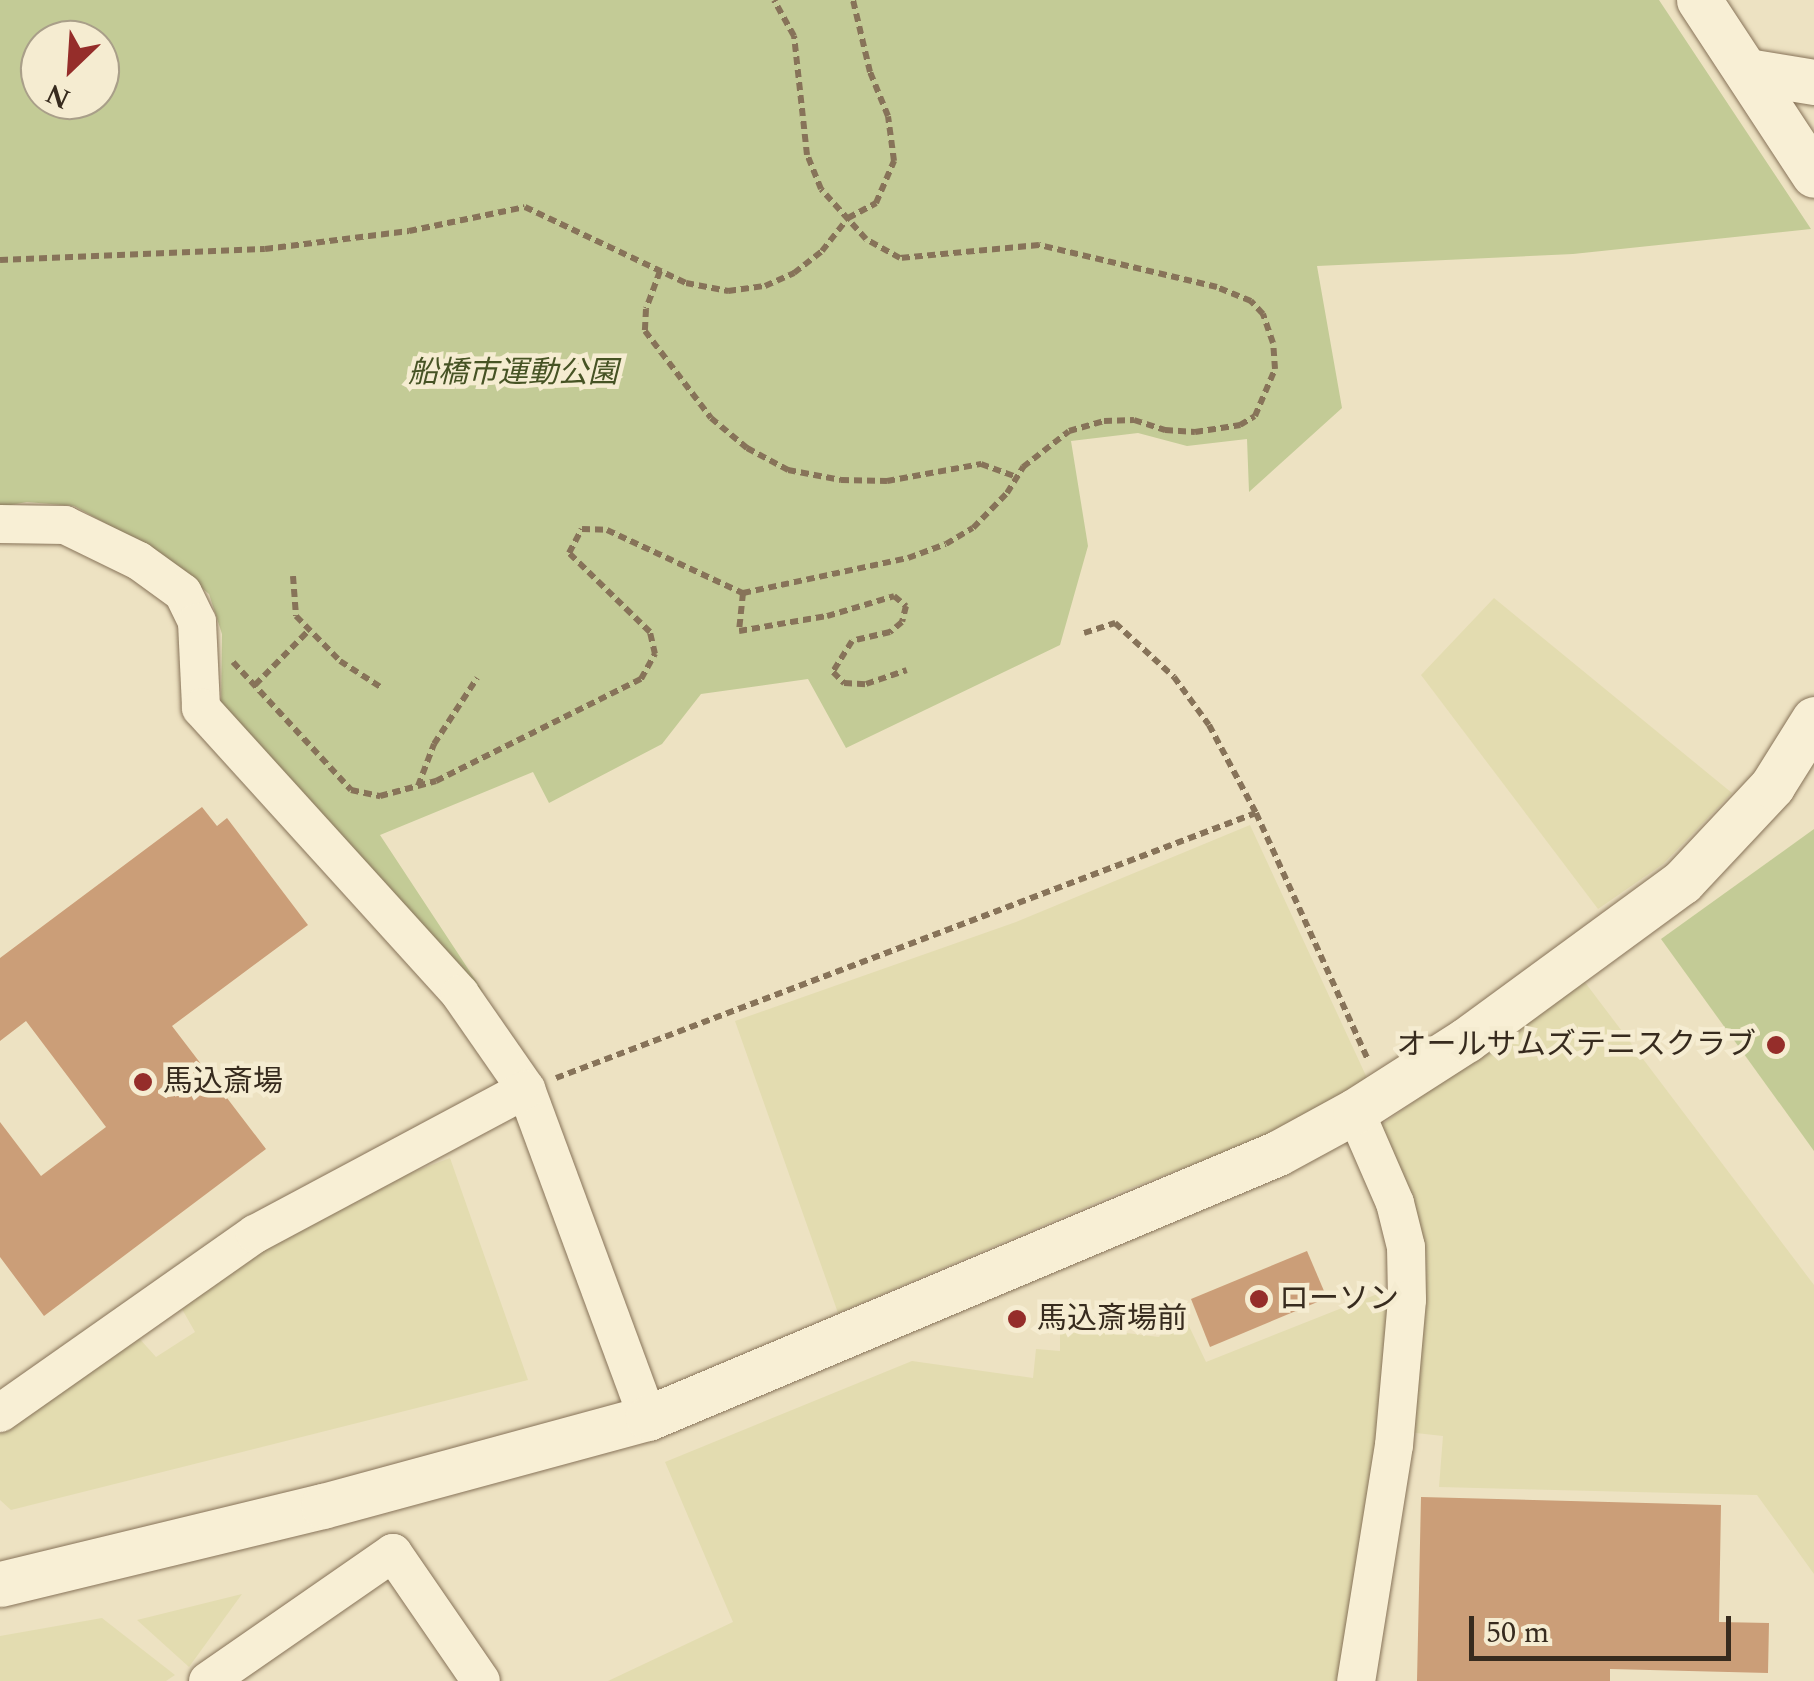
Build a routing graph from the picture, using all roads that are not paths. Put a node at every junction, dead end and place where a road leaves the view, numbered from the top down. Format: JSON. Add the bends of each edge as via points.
{"nodes":[{"id":1,"x":1698,"y":0,"type":"edge"},
{"id":2,"x":1747,"y":72,"type":"junction"},
{"id":3,"x":1814,"y":82,"type":"edge"},
{"id":4,"x":1814,"y":175,"type":"edge"},
{"id":5,"x":0,"y":524,"type":"edge"},
{"id":6,"x":1814,"y":719,"type":"edge"},
{"id":7,"x":526,"y":1089,"type":"junction"},
{"id":8,"x":1369,"y":1102,"type":"junction"},
{"id":9,"x":0,"y":1413,"type":"edge"},
{"id":10,"x":648,"y":1418,"type":"junction"},
{"id":11,"x":0,"y":1584,"type":"edge"},
{"id":12,"x":208,"y":1681,"type":"edge"},
{"id":13,"x":482,"y":1681,"type":"edge"},
{"id":14,"x":1356,"y":1681,"type":"edge"}],
"edges":[{"from":1,"to":2,"type":"street"},
{"from":2,"to":3,"type":"street"},
{"from":2,"to":4,"type":"street"},
{"from":5,"to":7,"type":"street","via":[[65,524],[183,593],[198,622],[201,708],[460,994]]},
{"from":6,"to":8,"type":"street","via":[[1772,786],[1682,882],[1466,1040]]},
{"from":7,"to":9,"type":"street","via":[[254,1234]]},
{"from":7,"to":10,"type":"street"},
{"from":8,"to":10,"type":"street","via":[[1278,1153]]},
{"from":8,"to":14,"type":"street","via":[[1406,1247],[1407,1300],[1394,1445]]},
{"from":10,"to":11,"type":"street"},
{"from":12,"to":13,"type":"street","via":[[393,1553]]}]}
